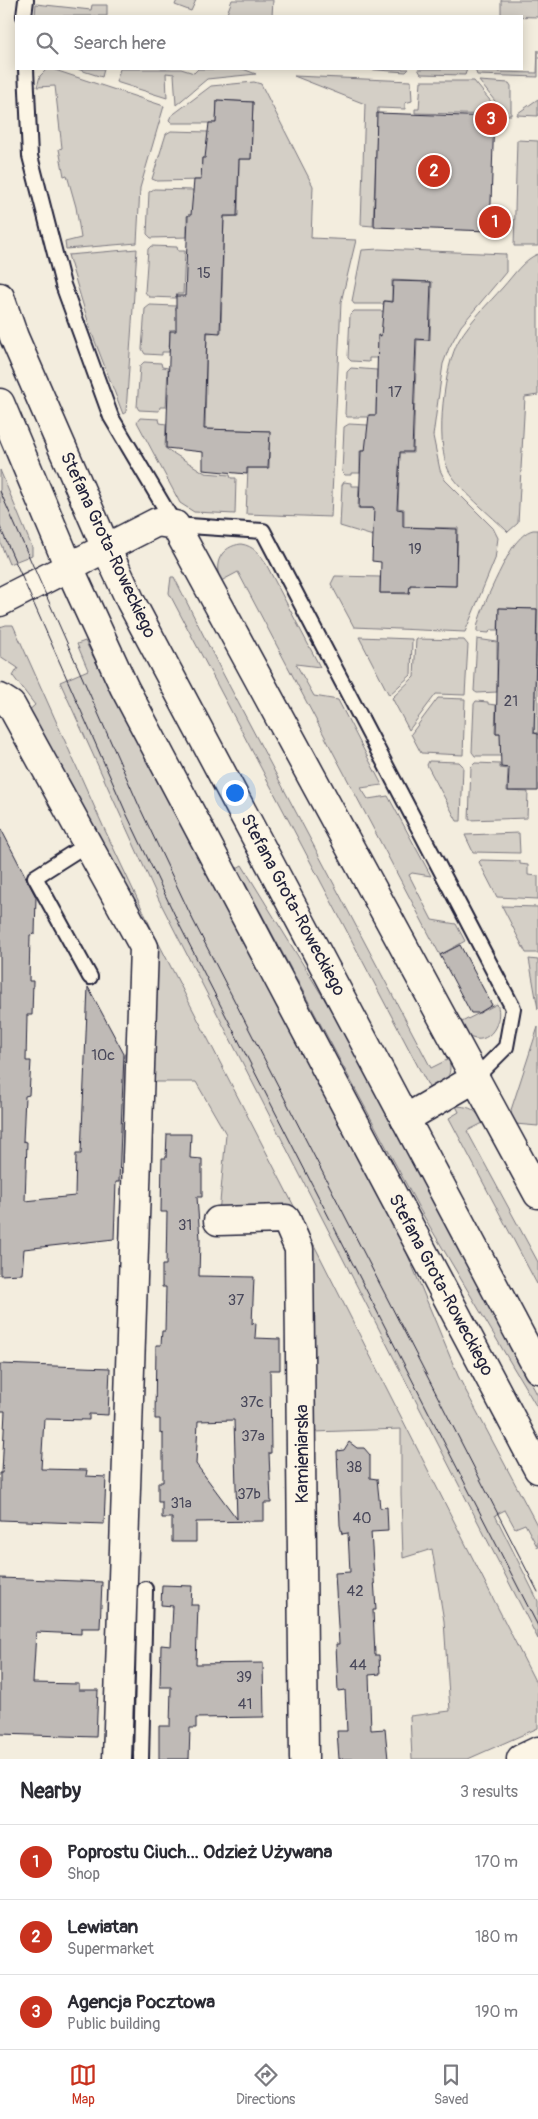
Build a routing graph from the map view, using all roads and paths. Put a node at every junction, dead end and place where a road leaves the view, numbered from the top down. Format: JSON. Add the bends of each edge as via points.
{"nodes":[{"id":1,"x":26,"y":0,"type":"edge"},
{"id":2,"x":24,"y":15,"type":"edge"},
{"id":3,"x":26,"y":70,"type":"edge"},
{"id":4,"x":0,"y":297,"type":"edge"},
{"id":5,"x":0,"y":403,"type":"edge"},
{"id":6,"x":175,"y":524,"type":"junction"},
{"id":7,"x":106,"y":548,"type":"junction"},
{"id":8,"x":68,"y":567,"type":"junction"},
{"id":9,"x":0,"y":602,"type":"edge"},
{"id":10,"x":0,"y":698,"type":"edge"},
{"id":11,"x":87,"y":844,"type":"junction"},
{"id":12,"x":90,"y":977,"type":"dead end"},
{"id":13,"x":474,"y":1079,"type":"junction"},
{"id":14,"x":405,"y":1119,"type":"junction"},
{"id":15,"x":538,"y":1194,"type":"edge"},
{"id":16,"x":218,"y":1222,"type":"dead end"},
{"id":17,"x":538,"y":1369,"type":"edge"},
{"id":18,"x":538,"y":1469,"type":"edge"},
{"id":19,"x":145,"y":1589,"type":"dead end"},
{"id":20,"x":538,"y":1751,"type":"edge"},
{"id":21,"x":117,"y":1759,"type":"edge"},
{"id":22,"x":141,"y":1759,"type":"edge"},
{"id":23,"x":304,"y":1759,"type":"edge"},
{"id":24,"x":521,"y":1759,"type":"edge"}],
"edges":[{"from":1,"to":2,"type":"lane"},
{"from":3,"to":6,"type":"lane","via":[[30,156],[63,285],[111,417]]},
{"from":4,"to":7,"type":"street","name":"Stefana Grota-Roweckiego","via":[[14,337]]},
{"from":5,"to":8,"type":"street","name":"Stefana Grota-Roweckiego"},
{"from":6,"to":7,"type":"street","via":[[157,522]]},
{"from":6,"to":13,"type":"street"},
{"from":6,"to":13,"type":"lane","via":[[262,531],[513,1008],[506,1047]]},
{"from":7,"to":8,"type":"street"},
{"from":7,"to":14,"type":"street","name":"Stefana Grota-Roweckiego","via":[[131,602]]},
{"from":8,"to":9,"type":"street"},
{"from":8,"to":18,"type":"street","name":"Stefana Grota-Roweckiego","via":[[124,687]]},
{"from":10,"to":11,"type":"street","via":[[11,705]]},
{"from":11,"to":12,"type":"lane","via":[[35,877]]},
{"from":11,"to":21,"type":"street","via":[[144,947]]},
{"from":13,"to":14,"type":"street"},
{"from":13,"to":15,"type":"street"},
{"from":14,"to":17,"type":"street","name":"Stefana Grota-Roweckiego"},
{"from":16,"to":23,"type":"street","name":"Kamieniarska","via":[[286,1218],[299,1249]]},
{"from":19,"to":22,"type":"lane"},
{"from":20,"to":24,"type":"street"}]}
